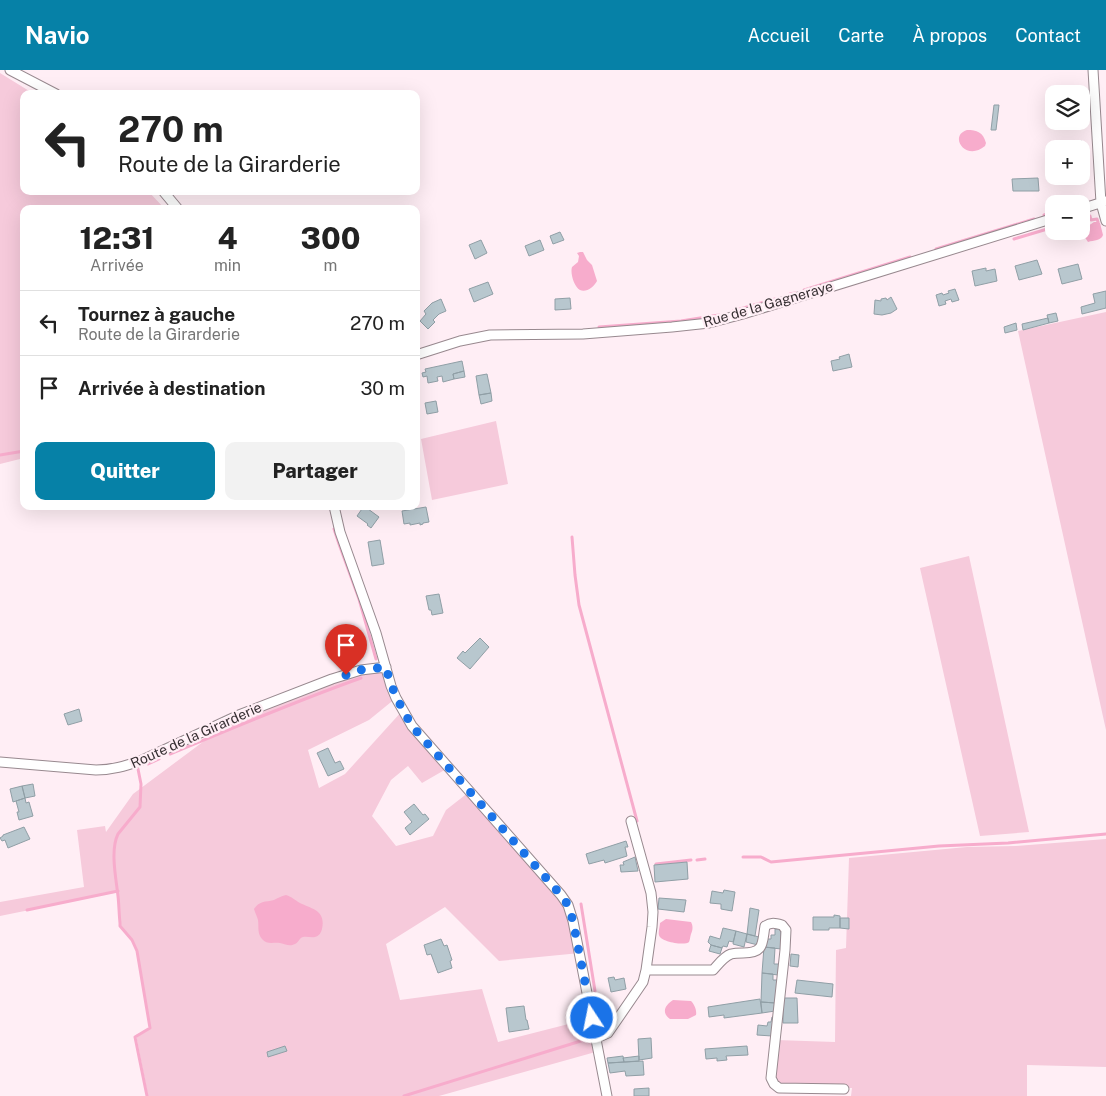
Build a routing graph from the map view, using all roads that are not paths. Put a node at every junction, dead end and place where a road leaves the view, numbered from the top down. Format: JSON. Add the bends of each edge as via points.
{"nodes":[{"id":1,"x":10,"y":70,"type":"edge"},
{"id":2,"x":1093,"y":70,"type":"edge"},
{"id":3,"x":48,"y":90,"type":"edge"},
{"id":4,"x":167,"y":195,"type":"edge"},
{"id":5,"x":1104,"y":202,"type":"edge"},
{"id":6,"x":175,"y":205,"type":"edge"},
{"id":7,"x":1090,"y":206,"type":"edge"},
{"id":8,"x":1045,"y":221,"type":"edge"},
{"id":9,"x":1106,"y":221,"type":"edge"},
{"id":10,"x":420,"y":354,"type":"edge"},
{"id":11,"x":335,"y":510,"type":"edge"},
{"id":12,"x":386,"y":667,"type":"junction"},
{"id":13,"x":0,"y":762,"type":"edge"},
{"id":14,"x":631,"y":821,"type":"dead end"},
{"id":15,"x":646,"y":970,"type":"junction"},
{"id":16,"x":596,"y":1038,"type":"junction"},
{"id":17,"x":844,"y":1089,"type":"dead end"},
{"id":18,"x":608,"y":1096,"type":"edge"}],
"edges":[{"from":1,"to":3,"type":"street"},
{"from":2,"to":5,"type":"street"},
{"from":4,"to":6,"type":"street"},
{"from":5,"to":7,"type":"street"},
{"from":5,"to":9,"type":"street"},
{"from":8,"to":10,"type":"street","name":"Rue de la Gagneraye","via":[[709,323],[583,334],[490,335]]},
{"from":11,"to":12,"type":"street"},
{"from":12,"to":13,"type":"street","name":"Route de la Girarderie","via":[[360,670],[332,679],[240,715],[126,766],[96,770]]},
{"from":12,"to":16,"type":"street","via":[[396,698],[412,726],[568,905]]},
{"from":14,"to":15,"type":"street","via":[[651,893],[653,912]]},
{"from":15,"to":16,"type":"street","via":[[642,982],[612,1027]]},
{"from":15,"to":17,"type":"street","via":[[713,970],[729,955],[758,950],[768,924],[782,925],[786,930],[785,950],[774,1084],[779,1088]]},
{"from":16,"to":18,"type":"street"}]}
